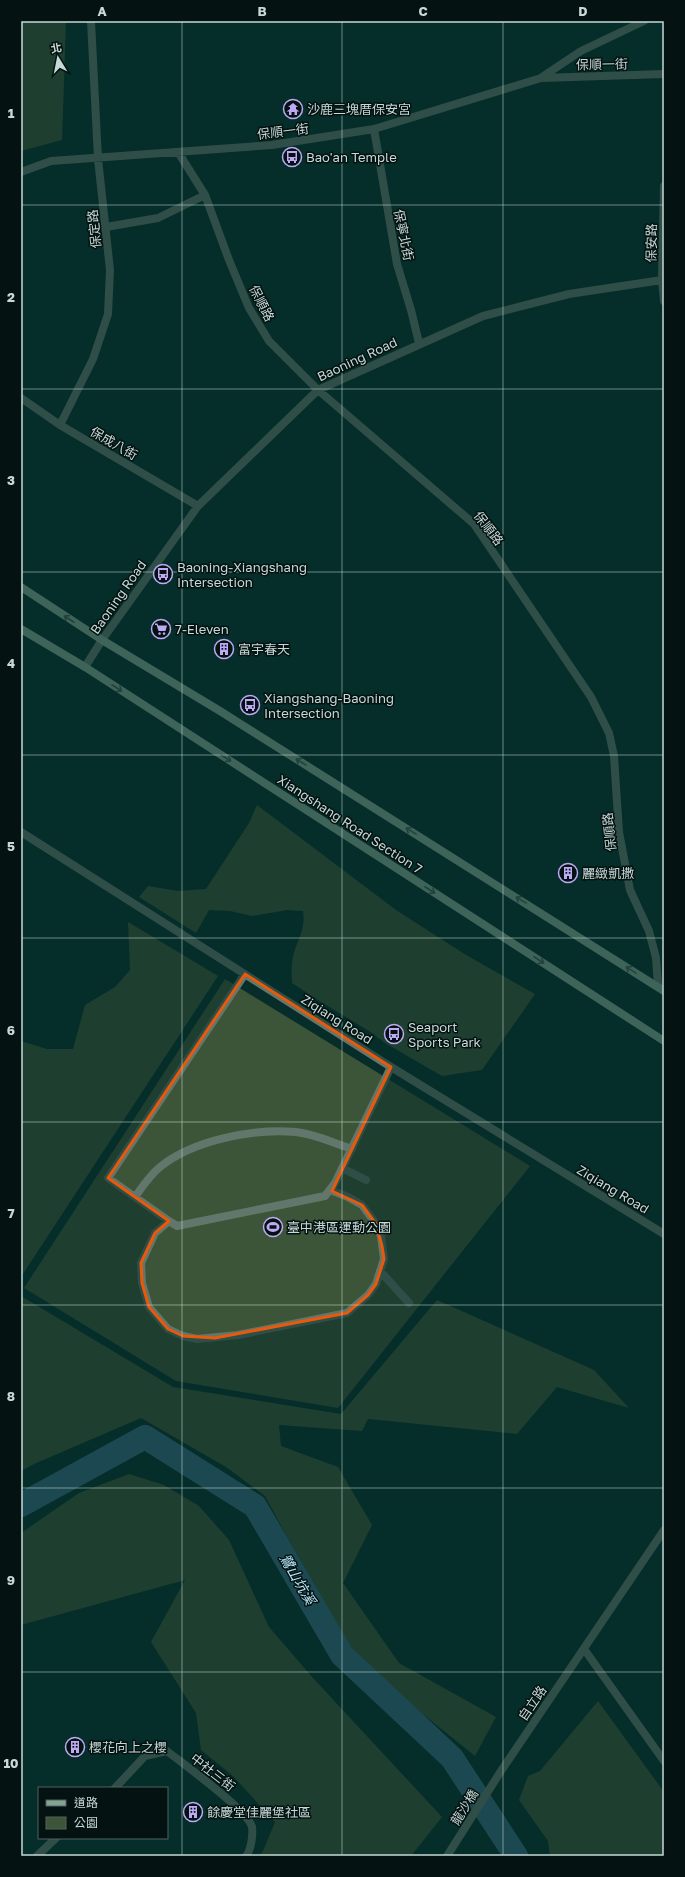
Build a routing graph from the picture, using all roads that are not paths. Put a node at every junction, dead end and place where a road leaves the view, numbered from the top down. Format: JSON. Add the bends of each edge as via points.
{"nodes":[{"id":1,"x":91,"y":21,"type":"edge"},
{"id":2,"x":644,"y":21,"type":"edge"},
{"id":3,"x":664,"y":74,"type":"edge"},
{"id":4,"x":542,"y":78,"type":"junction"},
{"id":5,"x":374,"y":129,"type":"junction"},
{"id":6,"x":178,"y":152,"type":"junction"},
{"id":7,"x":98,"y":159,"type":"junction"},
{"id":8,"x":21,"y":172,"type":"edge"},
{"id":9,"x":664,"y":186,"type":"edge"},
{"id":10,"x":205,"y":195,"type":"junction"},
{"id":11,"x":106,"y":227,"type":"junction"},
{"id":12,"x":662,"y":280,"type":"junction"},
{"id":13,"x":664,"y":301,"type":"edge"},
{"id":14,"x":419,"y":343,"type":"junction"},
{"id":15,"x":318,"y":390,"type":"junction"},
{"id":16,"x":21,"y":398,"type":"edge"},
{"id":17,"x":60,"y":425,"type":"junction"},
{"id":18,"x":198,"y":506,"type":"junction"},
{"id":19,"x":21,"y":587,"type":"edge"},
{"id":20,"x":21,"y":629,"type":"edge"},
{"id":21,"x":102,"y":640,"type":"junction"},
{"id":22,"x":84,"y":667,"type":"junction"},
{"id":23,"x":21,"y":832,"type":"edge"},
{"id":24,"x":245,"y":974,"type":"junction"},
{"id":25,"x":661,"y":988,"type":"edge"},
{"id":26,"x":664,"y":1041,"type":"edge"},
{"id":27,"x":391,"y":1067,"type":"junction"},
{"id":28,"x":352,"y":1149,"type":"junction"},
{"id":29,"x":342,"y":1168,"type":"junction"},
{"id":30,"x":366,"y":1180,"type":"dead end"},
{"id":31,"x":330,"y":1190,"type":"junction"},
{"id":32,"x":135,"y":1197,"type":"junction"},
{"id":33,"x":169,"y":1221,"type":"junction"},
{"id":34,"x":664,"y":1234,"type":"edge"},
{"id":35,"x":380,"y":1271,"type":"junction"},
{"id":36,"x":409,"y":1303,"type":"dead end"},
{"id":37,"x":664,"y":1530,"type":"edge"},
{"id":38,"x":584,"y":1649,"type":"junction"},
{"id":39,"x":664,"y":1761,"type":"edge"},
{"id":40,"x":501,"y":1771,"type":"joint"},
{"id":41,"x":116,"y":1787,"type":"edge"},
{"id":42,"x":55,"y":1839,"type":"edge"},
{"id":43,"x":448,"y":1855,"type":"edge"},
{"id":44,"x":37,"y":1856,"type":"edge"},
{"id":45,"x":246,"y":1856,"type":"edge"}],
"edges":[{"from":1,"to":7,"type":"street","name":"保定路"},
{"from":2,"to":4,"type":"street","name":"保順一街","via":[[581,51]]},
{"from":3,"to":4,"type":"street","name":"保順一街"},
{"from":4,"to":5,"type":"street","name":"保順一街"},
{"from":5,"to":6,"type":"street","name":"保順一街","via":[[272,145]]},
{"from":5,"to":14,"type":"street","name":"保寧北街","via":[[397,264]]},
{"from":6,"to":7,"type":"street","name":"保順一街"},
{"from":6,"to":10,"type":"street","name":"保順路"},
{"from":7,"to":8,"type":"street","name":"保順一街","via":[[50,161]]},
{"from":7,"to":11,"type":"street","name":"保定路"},
{"from":9,"to":12,"type":"street","name":"保安路"},
{"from":10,"to":11,"type":"street","via":[[158,218]]},
{"from":10,"to":15,"type":"street","name":"保順路","via":[[249,308],[269,341]]},
{"from":11,"to":17,"type":"street","name":"保定路","via":[[110,270],[108,314],[93,359]]},
{"from":12,"to":13,"type":"street","name":"保安路"},
{"from":12,"to":14,"type":"street","name":"Baoning Road","via":[[569,294],[483,316]]},
{"from":14,"to":15,"type":"street","name":"Baoning Road"},
{"from":15,"to":18,"type":"street","name":"Baoning Road"},
{"from":15,"to":25,"type":"street","name":"保順路","via":[[474,524],[591,697],[610,733],[615,764],[619,832],[630,890],[649,931]]},
{"from":16,"to":17,"type":"street","name":"保成八街"},
{"from":17,"to":18,"type":"street","name":"保成八街"},
{"from":18,"to":21,"type":"street","name":"Baoning Road"},
{"from":21,"to":19,"type":"main road","name":"Xiangshang Road Section 7","one_way":true},
{"from":20,"to":22,"type":"main road","name":"Xiangshang Road Section 7"},
{"from":21,"to":22,"type":"street","name":"Baoning Road"},
{"from":25,"to":21,"type":"main road","name":"Xiangshang Road Section 7","one_way":true},
{"from":22,"to":26,"type":"main road","name":"Xiangshang Road Section 7","one_way":true},
{"from":23,"to":24,"type":"street","name":"Ziqiang Road"},
{"from":24,"to":27,"type":"street","name":"Ziqiang Road"},
{"from":24,"to":32,"type":"street","via":[[108,1178]]},
{"from":27,"to":28,"type":"street"},
{"from":27,"to":34,"type":"street","name":"Ziqiang Road"},
{"from":28,"to":29,"type":"street"},
{"from":28,"to":32,"type":"street","via":[[318,1136],[297,1132],[273,1132],[226,1138],[177,1155],[160,1167]]},
{"from":29,"to":30,"type":"street"},
{"from":29,"to":31,"type":"street"},
{"from":31,"to":33,"type":"street","via":[[325,1196],[177,1226]]},
{"from":31,"to":35,"type":"street","via":[[362,1205],[376,1224],[381,1236],[384,1259]]},
{"from":32,"to":33,"type":"street"},
{"from":33,"to":35,"type":"street","via":[[155,1233],[141,1263],[142,1283],[149,1307],[168,1329],[183,1336],[197,1339],[215,1338],[347,1313],[368,1295],[376,1284]]},
{"from":35,"to":36,"type":"street"},
{"from":37,"to":38,"type":"street","name":"自立路"},
{"from":38,"to":39,"type":"street"},
{"from":38,"to":40,"type":"street","name":"自立路"},
{"from":40,"to":43,"type":"street","name":"龍沙橋"},
{"from":41,"to":45,"type":"street","name":"中社三街","via":[[145,1756],[167,1751],[236,1806],[252,1826],[250,1851]]},
{"from":42,"to":44,"type":"street"}]}
